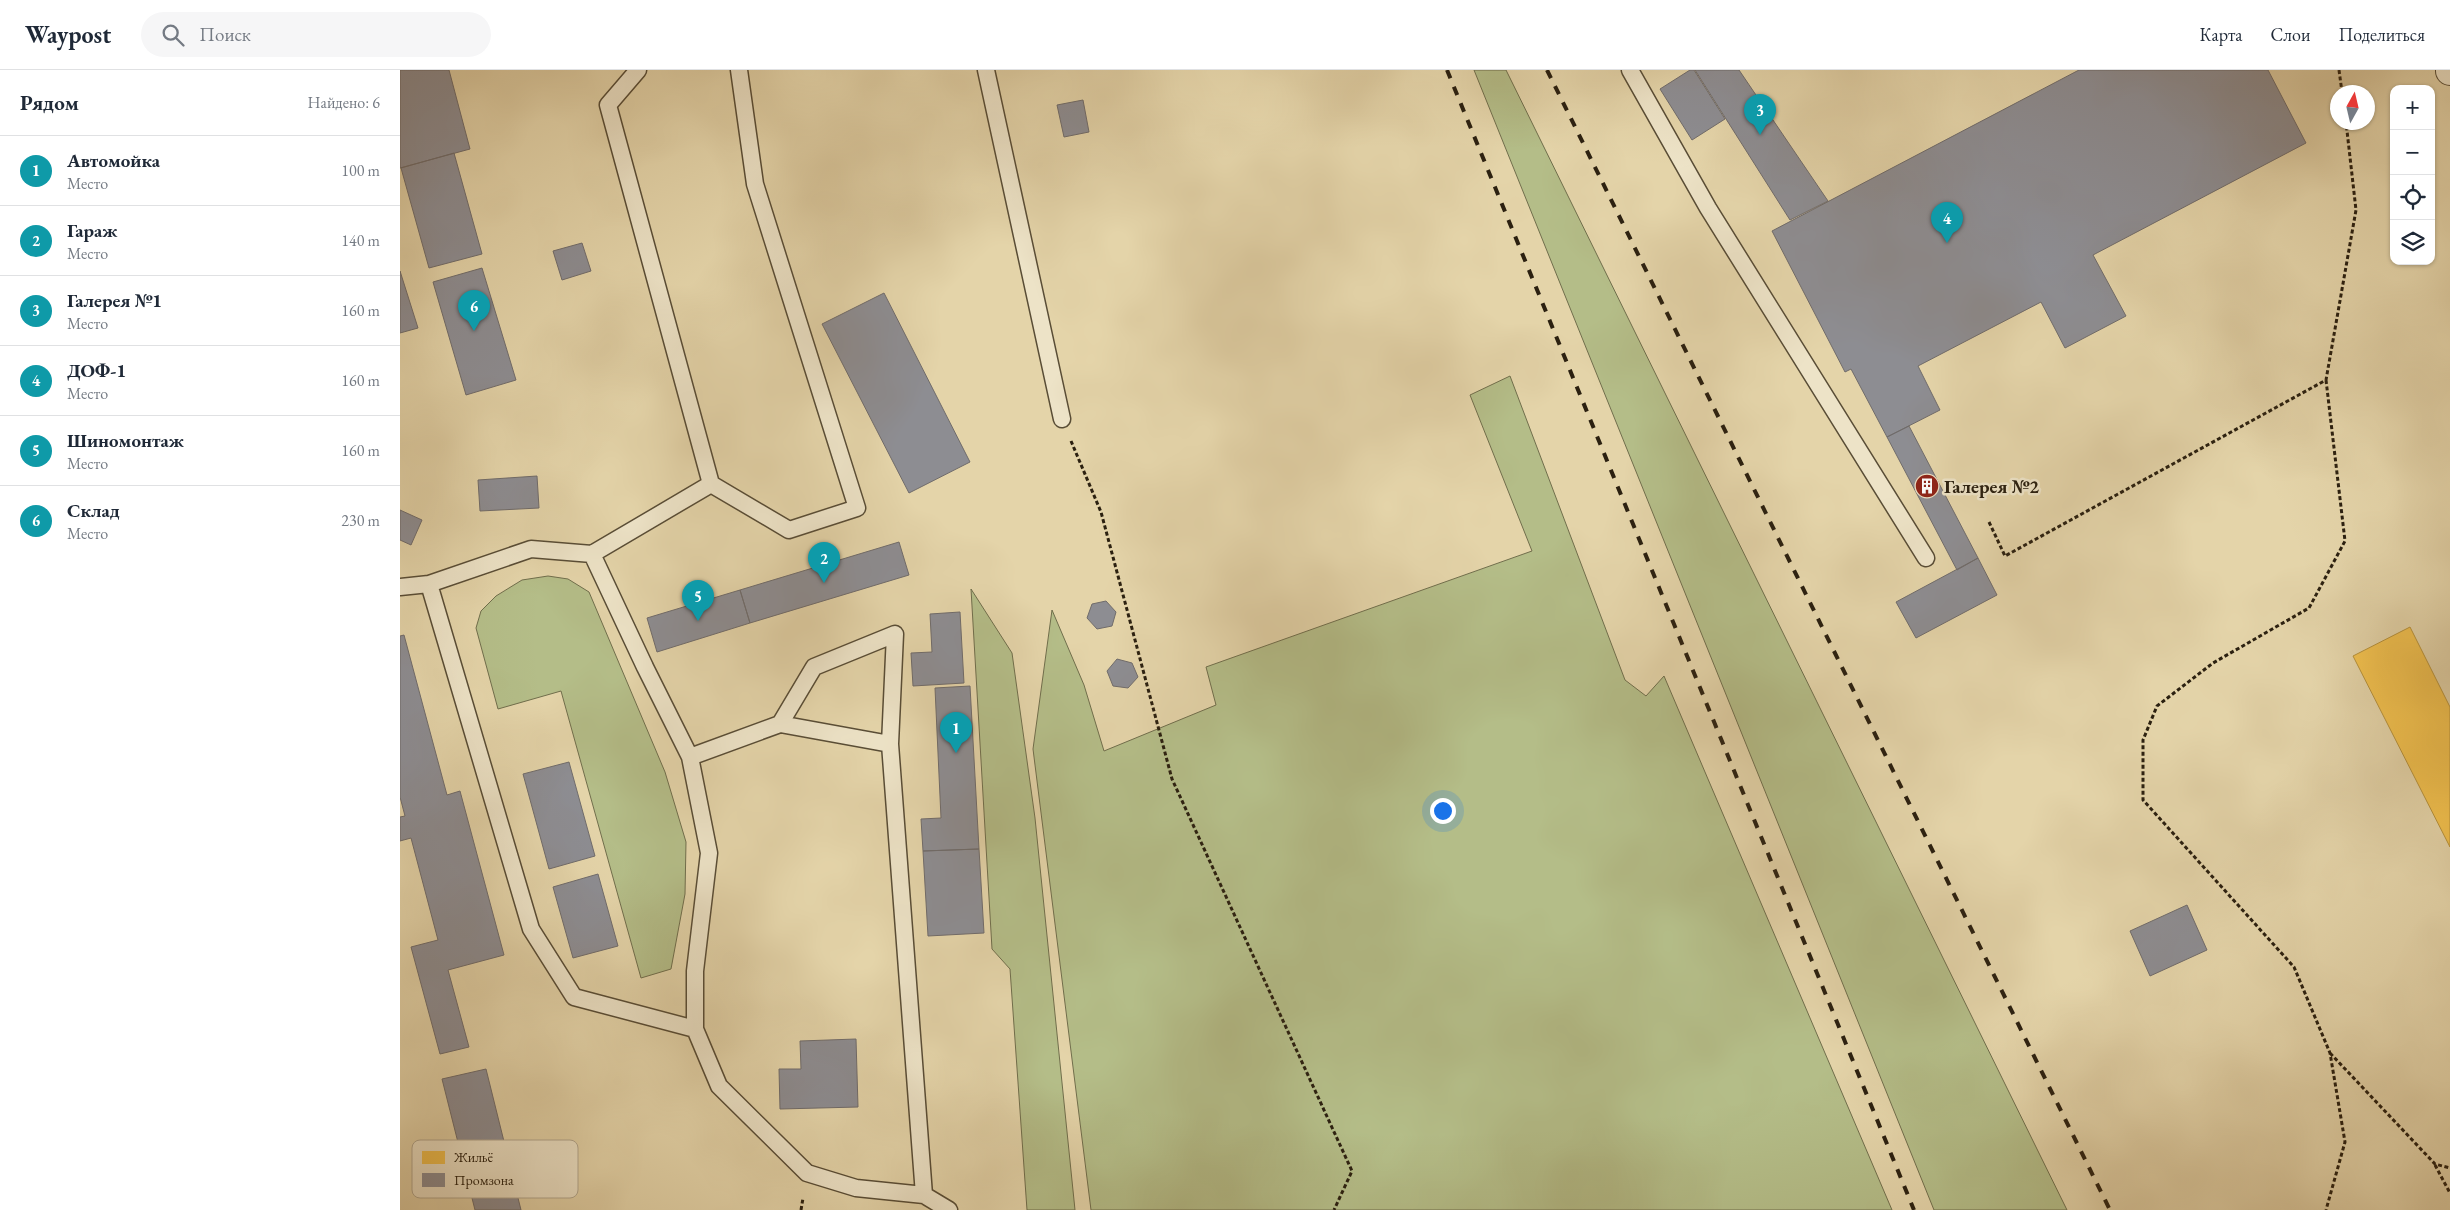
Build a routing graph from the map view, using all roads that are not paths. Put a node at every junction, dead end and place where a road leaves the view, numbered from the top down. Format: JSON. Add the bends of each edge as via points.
{"nodes":[{"id":1,"x":638,"y":70,"type":"edge"},
{"id":2,"x":739,"y":70,"type":"edge"},
{"id":3,"x":986,"y":70,"type":"edge"},
{"id":4,"x":1630,"y":70,"type":"edge"},
{"id":5,"x":1062,"y":419,"type":"road end"},
{"id":6,"x":712,"y":484,"type":"junction"},
{"id":7,"x":592,"y":554,"type":"junction"},
{"id":8,"x":1926,"y":558,"type":"dead end"},
{"id":9,"x":429,"y":584,"type":"junction"},
{"id":10,"x":400,"y":587,"type":"edge"},
{"id":11,"x":780,"y":724,"type":"junction"},
{"id":12,"x":890,"y":744,"type":"junction"},
{"id":13,"x":690,"y":757,"type":"junction"},
{"id":14,"x":694,"y":1029,"type":"junction"},
{"id":15,"x":924,"y":1195,"type":"junction"},
{"id":16,"x":949,"y":1210,"type":"edge"}],
"edges":[{"from":1,"to":6,"type":"lane","via":[[608,105]]},
{"from":2,"to":6,"type":"lane","via":[[755,184],[857,508],[789,530]]},
{"from":3,"to":5,"type":"lane"},
{"from":4,"to":8,"type":"lane","via":[[1708,208]]},
{"from":6,"to":7,"type":"lane"},
{"from":7,"to":9,"type":"lane","via":[[531,549]]},
{"from":7,"to":13,"type":"lane"},
{"from":9,"to":10,"type":"lane"},
{"from":9,"to":14,"type":"lane","via":[[530,929],[574,997]]},
{"from":11,"to":12,"type":"lane"},
{"from":11,"to":12,"type":"lane","via":[[814,667],[895,634]]},
{"from":11,"to":13,"type":"lane"},
{"from":12,"to":15,"type":"lane"},
{"from":13,"to":14,"type":"lane","via":[[710,853],[695,971]]},
{"from":14,"to":15,"type":"lane","via":[[719,1086],[806,1173],[856,1188]]},
{"from":15,"to":16,"type":"lane"}]}
